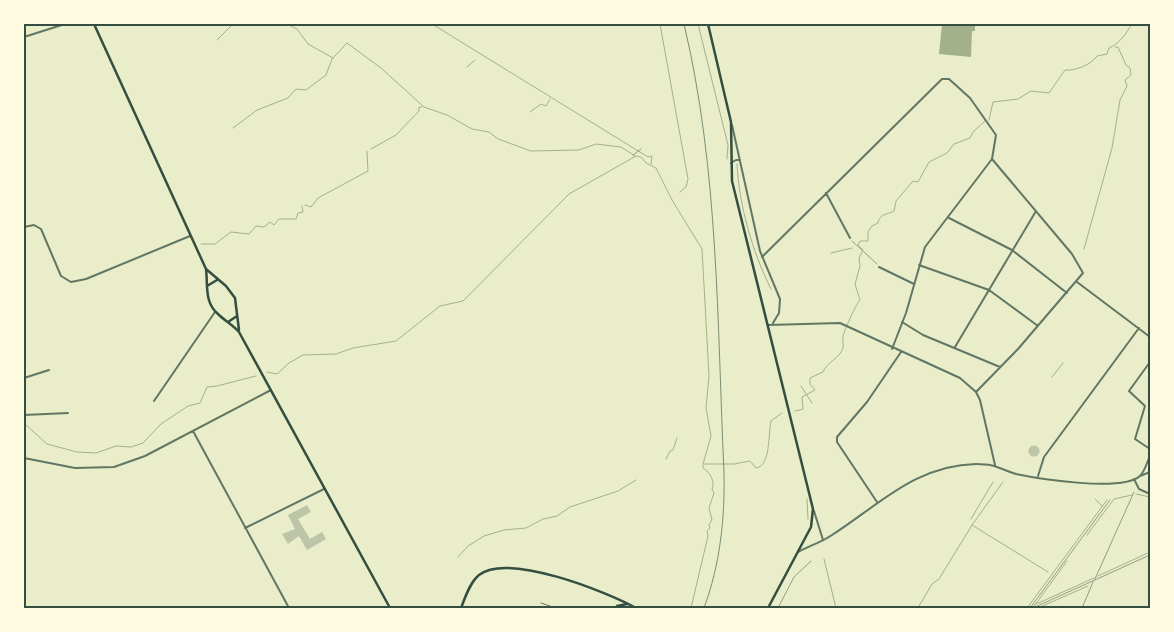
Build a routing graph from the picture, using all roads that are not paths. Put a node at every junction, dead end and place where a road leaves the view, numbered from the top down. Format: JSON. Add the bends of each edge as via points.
{"nodes":[{"id":1,"x":65,"y":24,"type":"edge"},
{"id":2,"x":94,"y":24,"type":"edge"},
{"id":3,"x":708,"y":24,"type":"edge"},
{"id":4,"x":24,"y":37,"type":"edge"},
{"id":5,"x":731,"y":122,"type":"junction"},
{"id":6,"x":992,"y":158,"type":"junction"},
{"id":7,"x":740,"y":160,"type":"junction"},
{"id":8,"x":731,"y":163,"type":"junction"},
{"id":9,"x":826,"y":193,"type":"junction"},
{"id":10,"x":1036,"y":211,"type":"junction"},
{"id":11,"x":948,"y":218,"type":"junction"},
{"id":12,"x":24,"y":227,"type":"edge"},
{"id":13,"x":191,"y":235,"type":"junction"},
{"id":14,"x":850,"y":238,"type":"road end"},
{"id":15,"x":1012,"y":250,"type":"junction"},
{"id":16,"x":762,"y":257,"type":"junction"},
{"id":17,"x":919,"y":265,"type":"junction"},
{"id":18,"x":879,"y":267,"type":"road end"},
{"id":19,"x":206,"y":269,"type":"junction"},
{"id":20,"x":219,"y":280,"type":"junction"},
{"id":21,"x":1077,"y":282,"type":"junction"},
{"id":22,"x":914,"y":284,"type":"junction"},
{"id":23,"x":207,"y":286,"type":"junction"},
{"id":24,"x":989,"y":290,"type":"junction"},
{"id":25,"x":1067,"y":293,"type":"junction"},
{"id":26,"x":215,"y":312,"type":"junction"},
{"id":27,"x":237,"y":316,"type":"junction"},
{"id":28,"x":228,"y":322,"type":"junction"},
{"id":29,"x":902,"y":322,"type":"junction"},
{"id":30,"x":768,"y":324,"type":"junction"},
{"id":31,"x":773,"y":324,"type":"junction"},
{"id":32,"x":1038,"y":326,"type":"junction"},
{"id":33,"x":1138,"y":328,"type":"junction"},
{"id":34,"x":240,"y":332,"type":"junction"},
{"id":35,"x":1150,"y":337,"type":"edge"},
{"id":36,"x":955,"y":346,"type":"junction"},
{"id":37,"x":892,"y":348,"type":"junction"},
{"id":38,"x":901,"y":352,"type":"junction"},
{"id":39,"x":1150,"y":362,"type":"edge"},
{"id":40,"x":1000,"y":368,"type":"junction"},
{"id":41,"x":49,"y":370,"type":"dead end"},
{"id":42,"x":24,"y":378,"type":"edge"},
{"id":43,"x":271,"y":390,"type":"junction"},
{"id":44,"x":976,"y":392,"type":"junction"},
{"id":45,"x":154,"y":401,"type":"dead end"},
{"id":46,"x":68,"y":413,"type":"dead end"},
{"id":47,"x":24,"y":415,"type":"edge"},
{"id":48,"x":193,"y":431,"type":"junction"},
{"id":49,"x":1150,"y":449,"type":"edge"},
{"id":50,"x":1150,"y":456,"type":"edge"},
{"id":51,"x":24,"y":458,"type":"edge"},
{"id":52,"x":995,"y":465,"type":"junction"},
{"id":53,"x":1150,"y":472,"type":"edge"},
{"id":54,"x":1038,"y":476,"type":"junction"},
{"id":55,"x":1140,"y":476,"type":"junction"},
{"id":56,"x":1134,"y":480,"type":"junction"},
{"id":57,"x":324,"y":488,"type":"junction"},
{"id":58,"x":1150,"y":494,"type":"edge"},
{"id":59,"x":877,"y":502,"type":"junction"},
{"id":60,"x":813,"y":509,"type":"junction"},
{"id":61,"x":245,"y":528,"type":"junction"},
{"id":62,"x":823,"y":540,"type":"junction"},
{"id":63,"x":798,"y":552,"type":"junction"},
{"id":64,"x":617,"y":598,"type":"junction"},
{"id":65,"x":541,"y":603,"type":"dead end"},
{"id":66,"x":627,"y":604,"type":"junction"},
{"id":67,"x":616,"y":607,"type":"edge"},
{"id":68,"x":289,"y":608,"type":"edge"},
{"id":69,"x":390,"y":608,"type":"edge"},
{"id":70,"x":460,"y":608,"type":"edge"},
{"id":71,"x":556,"y":608,"type":"edge"},
{"id":72,"x":636,"y":608,"type":"edge"},
{"id":73,"x":768,"y":608,"type":"edge"}],
"edges":[{"from":1,"to":4,"type":"street"},
{"from":2,"to":13,"type":"main road"},
{"from":3,"to":5,"type":"main road"},
{"from":5,"to":7,"type":"street"},
{"from":5,"to":8,"type":"main road"},
{"from":6,"to":9,"type":"street","via":[[997,137],[970,98],[951,80],[943,78]]},
{"from":6,"to":10,"type":"street"},
{"from":6,"to":11,"type":"street"},
{"from":7,"to":8,"type":"street"},
{"from":7,"to":16,"type":"street"},
{"from":8,"to":30,"type":"main road","via":[[732,180]]},
{"from":9,"to":14,"type":"street"},
{"from":9,"to":16,"type":"street"},
{"from":10,"to":15,"type":"street"},
{"from":10,"to":21,"type":"street","via":[[1080,265],[1083,273]]},
{"from":11,"to":15,"type":"street"},
{"from":11,"to":17,"type":"street","via":[[929,240]]},
{"from":12,"to":13,"type":"street","via":[[34,225],[41,229],[60,276],[71,282],[86,279]]},
{"from":13,"to":19,"type":"main road"},
{"from":15,"to":24,"type":"street"},
{"from":15,"to":25,"type":"street"},
{"from":16,"to":31,"type":"street","via":[[780,299],[779,313]]},
{"from":17,"to":22,"type":"street"},
{"from":17,"to":24,"type":"street"},
{"from":18,"to":22,"type":"street"},
{"from":19,"to":20,"type":"main road"},
{"from":19,"to":23,"type":"main road"},
{"from":20,"to":23,"type":"main road"},
{"from":20,"to":27,"type":"main road","via":[[235,298]]},
{"from":21,"to":25,"type":"street"},
{"from":21,"to":33,"type":"street"},
{"from":22,"to":29,"type":"street"},
{"from":23,"to":26,"type":"main road","via":[[208,300]]},
{"from":24,"to":32,"type":"street"},
{"from":24,"to":36,"type":"street"},
{"from":25,"to":32,"type":"street"},
{"from":26,"to":28,"type":"main road"},
{"from":26,"to":45,"type":"street"},
{"from":27,"to":28,"type":"main road"},
{"from":27,"to":34,"type":"main road"},
{"from":28,"to":34,"type":"main road"},
{"from":29,"to":36,"type":"street","via":[[923,335]]},
{"from":29,"to":37,"type":"street"},
{"from":30,"to":31,"type":"street"},
{"from":30,"to":60,"type":"main road"},
{"from":31,"to":37,"type":"street","via":[[832,323]]},
{"from":32,"to":40,"type":"street"},
{"from":33,"to":35,"type":"street"},
{"from":33,"to":54,"type":"street","via":[[1044,457]]},
{"from":34,"to":43,"type":"main road"},
{"from":36,"to":40,"type":"street"},
{"from":37,"to":38,"type":"street"},
{"from":38,"to":44,"type":"street","via":[[959,377]]},
{"from":38,"to":59,"type":"street","via":[[867,402],[838,435],[838,442]]},
{"from":39,"to":49,"type":"street","via":[[1129,392],[1145,406],[1134,438]]},
{"from":40,"to":44,"type":"street"},
{"from":41,"to":42,"type":"street"},
{"from":43,"to":48,"type":"street"},
{"from":43,"to":57,"type":"main road"},
{"from":44,"to":52,"type":"street"},
{"from":46,"to":47,"type":"street"},
{"from":48,"to":51,"type":"street","via":[[145,456],[106,468],[74,468]]},
{"from":48,"to":61,"type":"street"},
{"from":50,"to":55,"type":"street"},
{"from":52,"to":54,"type":"street","via":[[1017,474]]},
{"from":52,"to":59,"type":"street","via":[[958,466],[926,475],[904,484]]},
{"from":53,"to":55,"type":"street"},
{"from":54,"to":56,"type":"street","via":[[1094,484]]},
{"from":55,"to":56,"type":"street"},
{"from":56,"to":58,"type":"street","via":[[1139,490]]},
{"from":57,"to":61,"type":"street"},
{"from":57,"to":69,"type":"main road"},
{"from":59,"to":62,"type":"street"},
{"from":60,"to":62,"type":"street"},
{"from":60,"to":63,"type":"main road","via":[[813,522]]},
{"from":61,"to":68,"type":"street"},
{"from":62,"to":63,"type":"street"},
{"from":63,"to":73,"type":"main road"},
{"from":64,"to":66,"type":"main road"},
{"from":64,"to":67,"type":"main road"},
{"from":64,"to":70,"type":"main road","via":[[558,577],[506,568],[478,575]]},
{"from":65,"to":71,"type":"street"},
{"from":66,"to":67,"type":"main road"},
{"from":66,"to":72,"type":"main road"}]}
